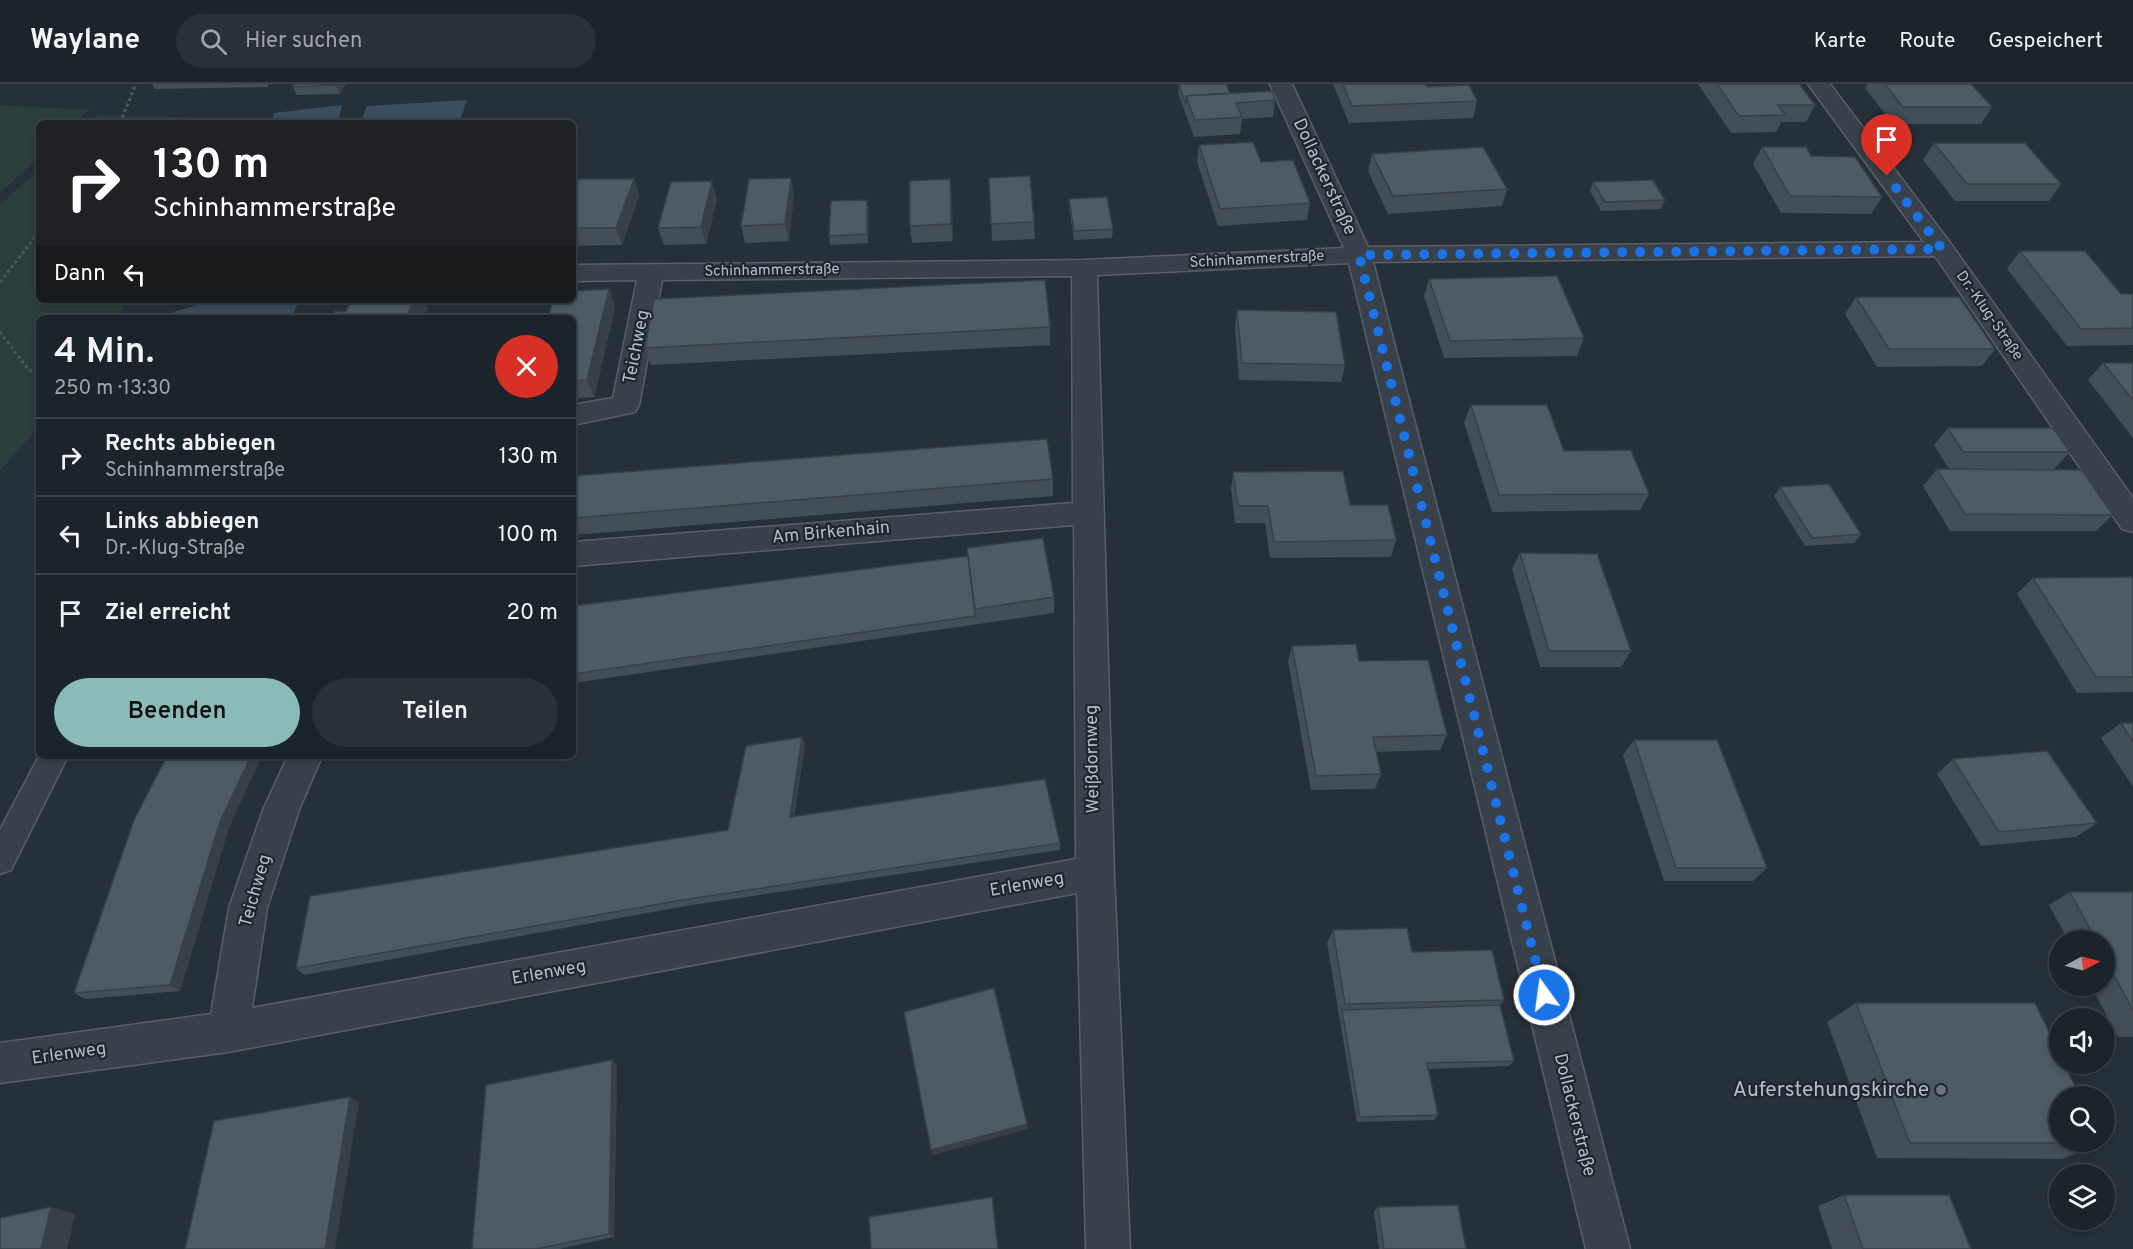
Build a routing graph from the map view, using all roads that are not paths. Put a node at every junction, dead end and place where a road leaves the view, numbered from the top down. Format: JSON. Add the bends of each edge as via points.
{"nodes":[{"id":1,"x":1281,"y":84,"type":"edge"},
{"id":2,"x":1819,"y":84,"type":"edge"},
{"id":3,"x":1942,"y":249,"type":"junction"},
{"id":4,"x":1359,"y":255,"type":"junction"},
{"id":5,"x":1084,"y":268,"type":"junction"},
{"id":6,"x":576,"y":273,"type":"edge"},
{"id":7,"x":651,"y":273,"type":"junction"},
{"id":8,"x":576,"y":414,"type":"edge"},
{"id":9,"x":1088,"y":513,"type":"junction"},
{"id":10,"x":2133,"y":521,"type":"edge"},
{"id":11,"x":576,"y":554,"type":"edge"},
{"id":12,"x":52,"y":759,"type":"edge"},
{"id":13,"x":305,"y":759,"type":"edge"},
{"id":14,"x":0,"y":860,"type":"edge"},
{"id":15,"x":1095,"y":873,"type":"junction"},
{"id":16,"x":228,"y":1032,"type":"junction"},
{"id":17,"x":0,"y":1063,"type":"edge"},
{"id":18,"x":1108,"y":1249,"type":"edge"},
{"id":19,"x":1608,"y":1249,"type":"edge"}],
"edges":[{"from":1,"to":4,"type":"street","name":"Dollackerstraße"},
{"from":2,"to":3,"type":"street","name":"Dr.-Klug-Straße"},
{"from":3,"to":4,"type":"street","name":"Schinhammerstraße"},
{"from":3,"to":10,"type":"street","name":"Dr.-Klug-Straße"},
{"from":4,"to":5,"type":"street","name":"Schinhammerstraße"},
{"from":4,"to":19,"type":"street","name":"Dollackerstraße"},
{"from":5,"to":7,"type":"street","name":"Schinhammerstraße"},
{"from":5,"to":9,"type":"street","name":"Weißdornweg"},
{"from":6,"to":7,"type":"street","name":"Schinhammerstraße"},
{"from":7,"to":8,"type":"street","name":"Teichweg","via":[[625,405]]},
{"from":9,"to":11,"type":"street","name":"Am Birkenhain"},
{"from":9,"to":15,"type":"street","name":"Weißdornweg"},
{"from":12,"to":14,"type":"lane"},
{"from":13,"to":16,"type":"street","name":"Teichweg","via":[[280,810],[248,908]]},
{"from":15,"to":16,"type":"street","name":"Erlenweg"},
{"from":15,"to":18,"type":"street","name":"Weißdornweg"},
{"from":16,"to":17,"type":"street","name":"Erlenweg"}]}
